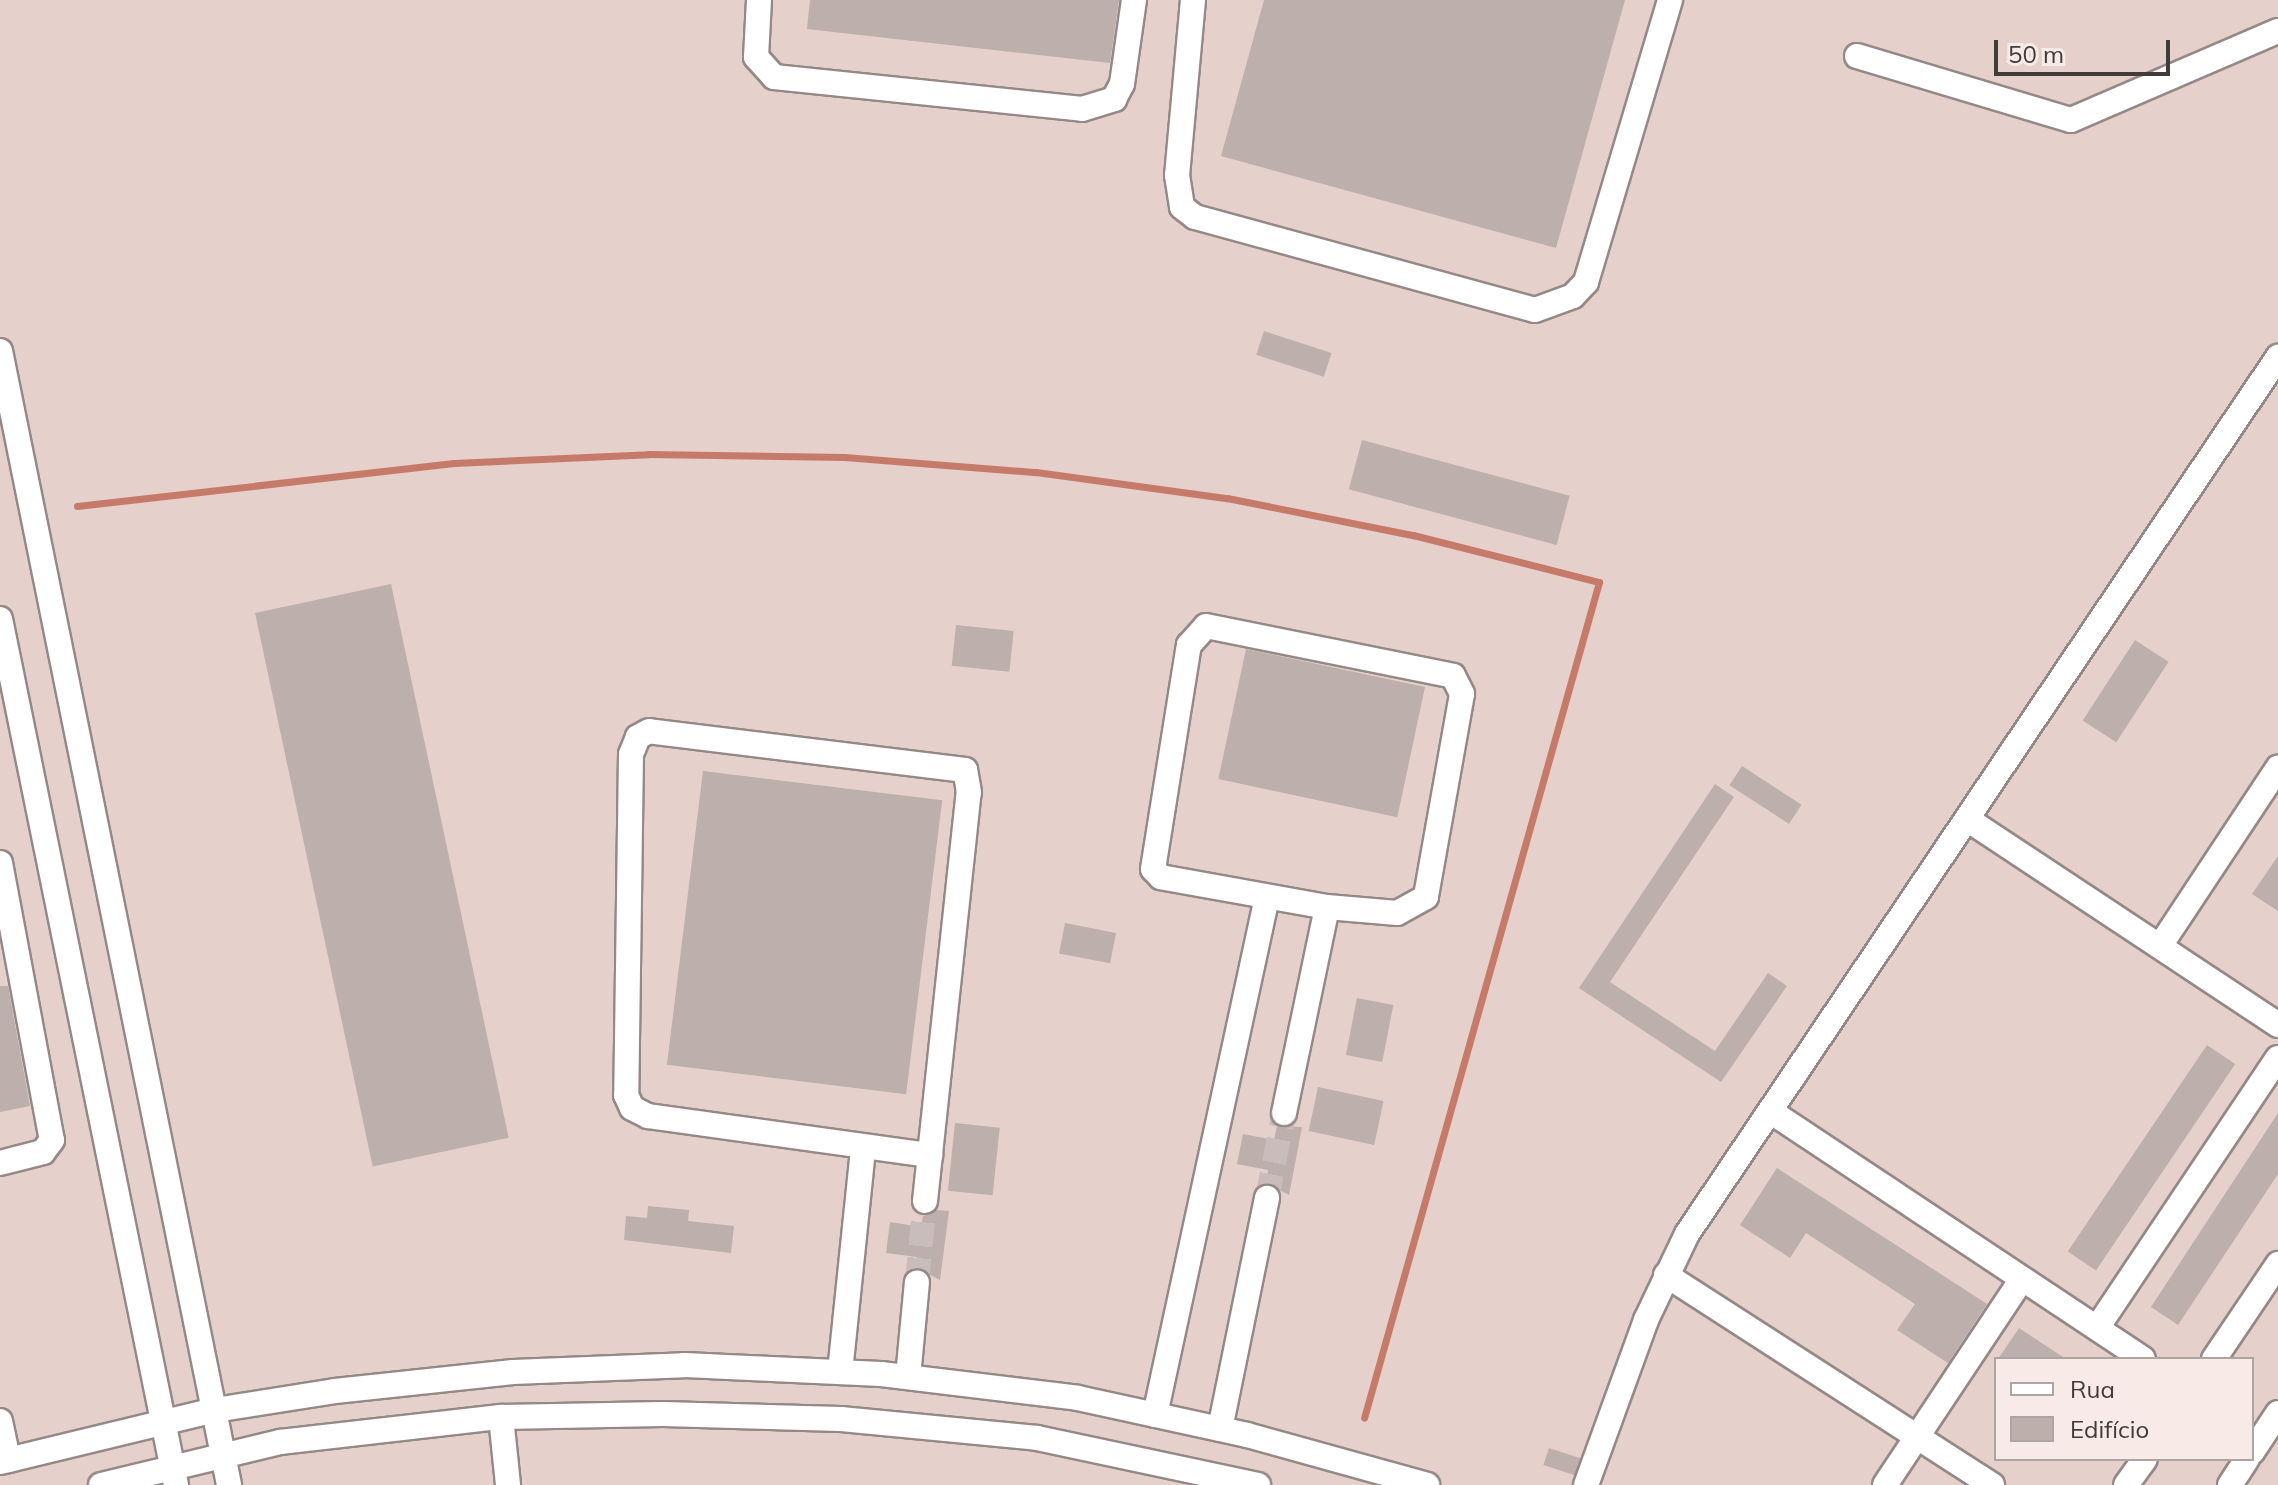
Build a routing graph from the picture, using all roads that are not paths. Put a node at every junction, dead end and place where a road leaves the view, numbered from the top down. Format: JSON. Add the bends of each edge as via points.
{"nodes":[{"id":1,"x":759,"y":0,"type":"edge"},
{"id":2,"x":1134,"y":0,"type":"edge"},
{"id":3,"x":1193,"y":0,"type":"edge"},
{"id":4,"x":1670,"y":0,"type":"edge"},
{"id":5,"x":2278,"y":31,"type":"edge"},
{"id":6,"x":1857,"y":56,"type":"dead end"},
{"id":7,"x":0,"y":351,"type":"edge"},
{"id":8,"x":2278,"y":357,"type":"edge"},
{"id":9,"x":0,"y":619,"type":"edge"},
{"id":10,"x":2278,"y":768,"type":"edge"},
{"id":11,"x":1967,"y":819,"type":"junction"},
{"id":12,"x":0,"y":863,"type":"edge"},
{"id":13,"x":1267,"y":897,"type":"junction"},
{"id":14,"x":1327,"y":907,"type":"junction"},
{"id":15,"x":2160,"y":946,"type":"junction"},
{"id":16,"x":2278,"y":1025,"type":"edge"},
{"id":17,"x":2278,"y":1058,"type":"edge"},
{"id":18,"x":1284,"y":1113,"type":"tunnel mouth"},
{"id":19,"x":1773,"y":1113,"type":"junction"},
{"id":20,"x":863,"y":1148,"type":"junction"},
{"id":21,"x":930,"y":1155,"type":"junction"},
{"id":22,"x":0,"y":1163,"type":"edge"},
{"id":23,"x":1267,"y":1198,"type":"tunnel mouth"},
{"id":24,"x":925,"y":1201,"type":"tunnel mouth"},
{"id":25,"x":2278,"y":1264,"type":"edge"},
{"id":26,"x":1666,"y":1275,"type":"junction"},
{"id":27,"x":2022,"y":1279,"type":"junction"},
{"id":28,"x":917,"y":1282,"type":"tunnel mouth"},
{"id":29,"x":2097,"y":1328,"type":"junction"},
{"id":30,"x":2140,"y":1357,"type":"edge"},
{"id":31,"x":2215,"y":1357,"type":"edge"},
{"id":32,"x":840,"y":1372,"type":"junction"},
{"id":33,"x":908,"y":1377,"type":"junction"},
{"id":34,"x":215,"y":1410,"type":"junction"},
{"id":35,"x":2278,"y":1413,"type":"edge"},
{"id":36,"x":1155,"y":1415,"type":"junction"},
{"id":37,"x":501,"y":1417,"type":"junction"},
{"id":38,"x":0,"y":1421,"type":"edge"},
{"id":39,"x":161,"y":1421,"type":"junction"},
{"id":40,"x":1220,"y":1429,"type":"junction"},
{"id":41,"x":1918,"y":1435,"type":"junction"},
{"id":42,"x":2254,"y":1449,"type":"edge"},
{"id":43,"x":223,"y":1454,"type":"junction"},
{"id":44,"x":4,"y":1461,"type":"edge"},
{"id":45,"x":2144,"y":1461,"type":"edge"},
{"id":46,"x":2246,"y":1461,"type":"edge"},
{"id":47,"x":174,"y":1476,"type":"edge"},
{"id":48,"x":101,"y":1485,"type":"edge"},
{"id":49,"x":229,"y":1485,"type":"edge"},
{"id":50,"x":508,"y":1485,"type":"edge"},
{"id":51,"x":1258,"y":1485,"type":"edge"},
{"id":52,"x":1427,"y":1485,"type":"edge"},
{"id":53,"x":1586,"y":1485,"type":"edge"},
{"id":54,"x":1885,"y":1485,"type":"edge"},
{"id":55,"x":1992,"y":1485,"type":"edge"},
{"id":56,"x":2126,"y":1485,"type":"edge"},
{"id":57,"x":2230,"y":1485,"type":"edge"}],
"edges":[{"from":1,"to":2,"type":"street","via":[[756,57],[774,77],[1082,109],[1114,99],[1122,84]]},
{"from":3,"to":4,"type":"street","via":[[1177,175],[1182,207],[1195,217],[1535,310],[1573,296],[1586,282]]},
{"from":5,"to":6,"type":"street","via":[[2071,120]]},
{"from":7,"to":34,"type":"street"},
{"from":8,"to":11,"type":"street"},
{"from":9,"to":39,"type":"street"},
{"from":10,"to":15,"type":"street"},
{"from":11,"to":15,"type":"street"},
{"from":11,"to":19,"type":"street"},
{"from":12,"to":22,"type":"street","via":[[52,1140],[43,1152]]},
{"from":13,"to":14,"type":"street"},
{"from":13,"to":14,"type":"street","via":[[1161,877],[1153,869],[1189,645],[1206,626],[1453,676],[1460,686],[1426,897],[1397,913]]},
{"from":13,"to":36,"type":"street"},
{"from":14,"to":18,"type":"street"},
{"from":15,"to":16,"type":"street"},
{"from":17,"to":29,"type":"street"},
{"from":19,"to":26,"type":"street","via":[[1687,1234]]},
{"from":19,"to":27,"type":"street"},
{"from":20,"to":21,"type":"street"},
{"from":20,"to":21,"type":"street","via":[[648,1116],[632,1108],[626,1095],[631,754],[633,743],[649,731],[965,770],[969,792]]},
{"from":20,"to":32,"type":"street"},
{"from":21,"to":24,"type":"street"},
{"from":23,"to":40,"type":"street"},
{"from":25,"to":31,"type":"street"},
{"from":26,"to":41,"type":"street"},
{"from":26,"to":53,"type":"street"},
{"from":27,"to":29,"type":"street"},
{"from":27,"to":41,"type":"street"},
{"from":28,"to":33,"type":"street"},
{"from":29,"to":30,"type":"street"},
{"from":32,"to":33,"type":"street"},
{"from":32,"to":34,"type":"street","via":[[684,1365],[513,1372]]},
{"from":33,"to":36,"type":"street"},
{"from":34,"to":39,"type":"street"},
{"from":34,"to":43,"type":"street"},
{"from":35,"to":42,"type":"street"},
{"from":36,"to":40,"type":"street"},
{"from":37,"to":43,"type":"street"},
{"from":37,"to":50,"type":"street"},
{"from":37,"to":51,"type":"street","via":[[841,1419],[1037,1438]]},
{"from":38,"to":44,"type":"street"},
{"from":39,"to":44,"type":"street"},
{"from":39,"to":47,"type":"street"},
{"from":40,"to":52,"type":"street"},
{"from":41,"to":54,"type":"street"},
{"from":41,"to":55,"type":"street"},
{"from":43,"to":47,"type":"street"},
{"from":43,"to":49,"type":"street"},
{"from":45,"to":56,"type":"street"},
{"from":46,"to":57,"type":"street"},
{"from":47,"to":48,"type":"street"}]}
